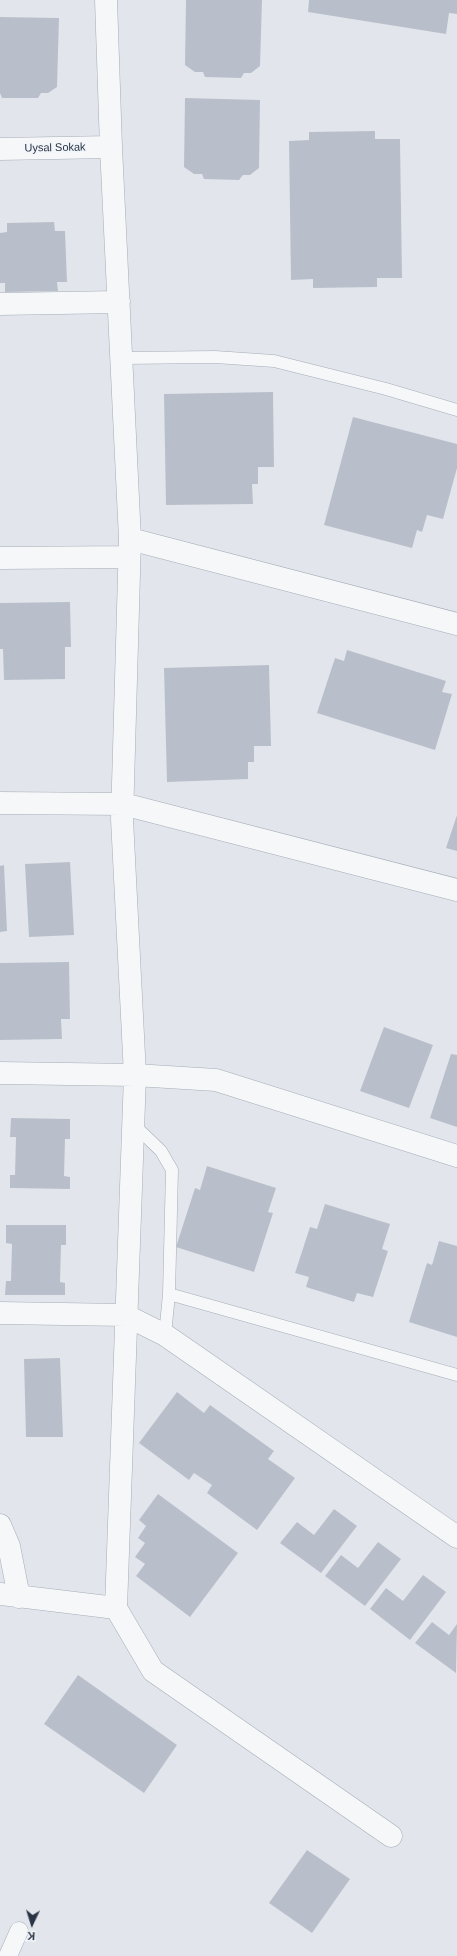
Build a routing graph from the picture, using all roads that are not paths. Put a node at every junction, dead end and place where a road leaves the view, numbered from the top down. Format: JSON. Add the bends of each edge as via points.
{"nodes":[{"id":1,"x":106,"y":0,"type":"edge"},
{"id":2,"x":111,"y":147,"type":"junction"},
{"id":3,"x":0,"y":149,"type":"edge"},
{"id":4,"x":119,"y":302,"type":"junction"},
{"id":5,"x":0,"y":304,"type":"edge"},
{"id":6,"x":121,"y":358,"type":"junction"},
{"id":7,"x":457,"y":410,"type":"edge"},
{"id":8,"x":129,"y":548,"type":"junction"},
{"id":9,"x":0,"y":558,"type":"edge"},
{"id":10,"x":457,"y":624,"type":"edge"},
{"id":11,"x":0,"y":803,"type":"edge"},
{"id":12,"x":123,"y":804,"type":"junction"},
{"id":13,"x":457,"y":890,"type":"edge"},
{"id":14,"x":0,"y":1072,"type":"edge"},
{"id":15,"x":135,"y":1075,"type":"junction"},
{"id":16,"x":133,"y":1124,"type":"junction"},
{"id":17,"x":457,"y":1156,"type":"edge"},
{"id":18,"x":169,"y":1294,"type":"junction"},
{"id":19,"x":0,"y":1313,"type":"edge"},
{"id":20,"x":125,"y":1315,"type":"junction"},
{"id":21,"x":165,"y":1335,"type":"junction"},
{"id":22,"x":457,"y":1375,"type":"edge"},
{"id":23,"x":0,"y":1525,"type":"edge"},
{"id":24,"x":457,"y":1537,"type":"edge"},
{"id":25,"x":10,"y":1595,"type":"edge"},
{"id":26,"x":116,"y":1608,"type":"junction"},
{"id":27,"x":391,"y":1836,"type":"dead end"},
{"id":28,"x":19,"y":1931,"type":"dead end"},
{"id":29,"x":8,"y":1956,"type":"edge"}],
"edges":[{"from":1,"to":2,"type":"street"},
{"from":2,"to":3,"type":"street","name":"Uysal Sokak"},
{"from":2,"to":4,"type":"street"},
{"from":4,"to":5,"type":"street"},
{"from":4,"to":6,"type":"street"},
{"from":6,"to":7,"type":"lane","via":[[215,357],[274,361]]},
{"from":6,"to":8,"type":"street"},
{"from":8,"to":9,"type":"street"},
{"from":8,"to":10,"type":"street"},
{"from":8,"to":12,"type":"street"},
{"from":11,"to":12,"type":"street"},
{"from":12,"to":13,"type":"street"},
{"from":12,"to":15,"type":"street"},
{"from":14,"to":15,"type":"street"},
{"from":15,"to":16,"type":"street"},
{"from":15,"to":17,"type":"street","via":[[216,1080]]},
{"from":16,"to":18,"type":"lane","via":[[161,1151],[172,1170]]},
{"from":16,"to":20,"type":"street"},
{"from":18,"to":21,"type":"lane"},
{"from":18,"to":22,"type":"lane"},
{"from":19,"to":20,"type":"street"},
{"from":20,"to":21,"type":"street"},
{"from":20,"to":26,"type":"street"},
{"from":21,"to":24,"type":"street"},
{"from":23,"to":25,"type":"street","via":[[10,1546]]},
{"from":25,"to":26,"type":"street"},
{"from":26,"to":27,"type":"street","via":[[153,1671]]},
{"from":28,"to":29,"type":"street"}]}
